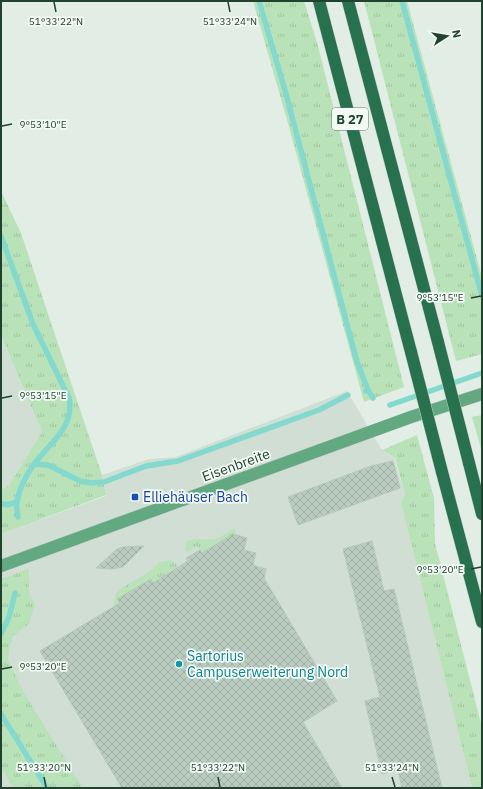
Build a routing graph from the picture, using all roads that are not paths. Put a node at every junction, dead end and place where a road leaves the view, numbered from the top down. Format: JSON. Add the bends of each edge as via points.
{"nodes":[{"id":1,"x":320,"y":1,"type":"edge"},
{"id":2,"x":348,"y":1,"type":"edge"},
{"id":3,"x":482,"y":394,"type":"edge"},
{"id":4,"x":482,"y":514,"type":"edge"},
{"id":5,"x":4,"y":565,"type":"edge"},
{"id":6,"x":482,"y":622,"type":"edge"}],
"edges":[{"from":1,"to":6,"type":"highway","number":"B 27","bridge":true},
{"from":2,"to":4,"type":"highway","number":"B 27","bridge":true},
{"from":3,"to":5,"type":"main road","name":"Eisenbreite","via":[[411,417]]}]}
